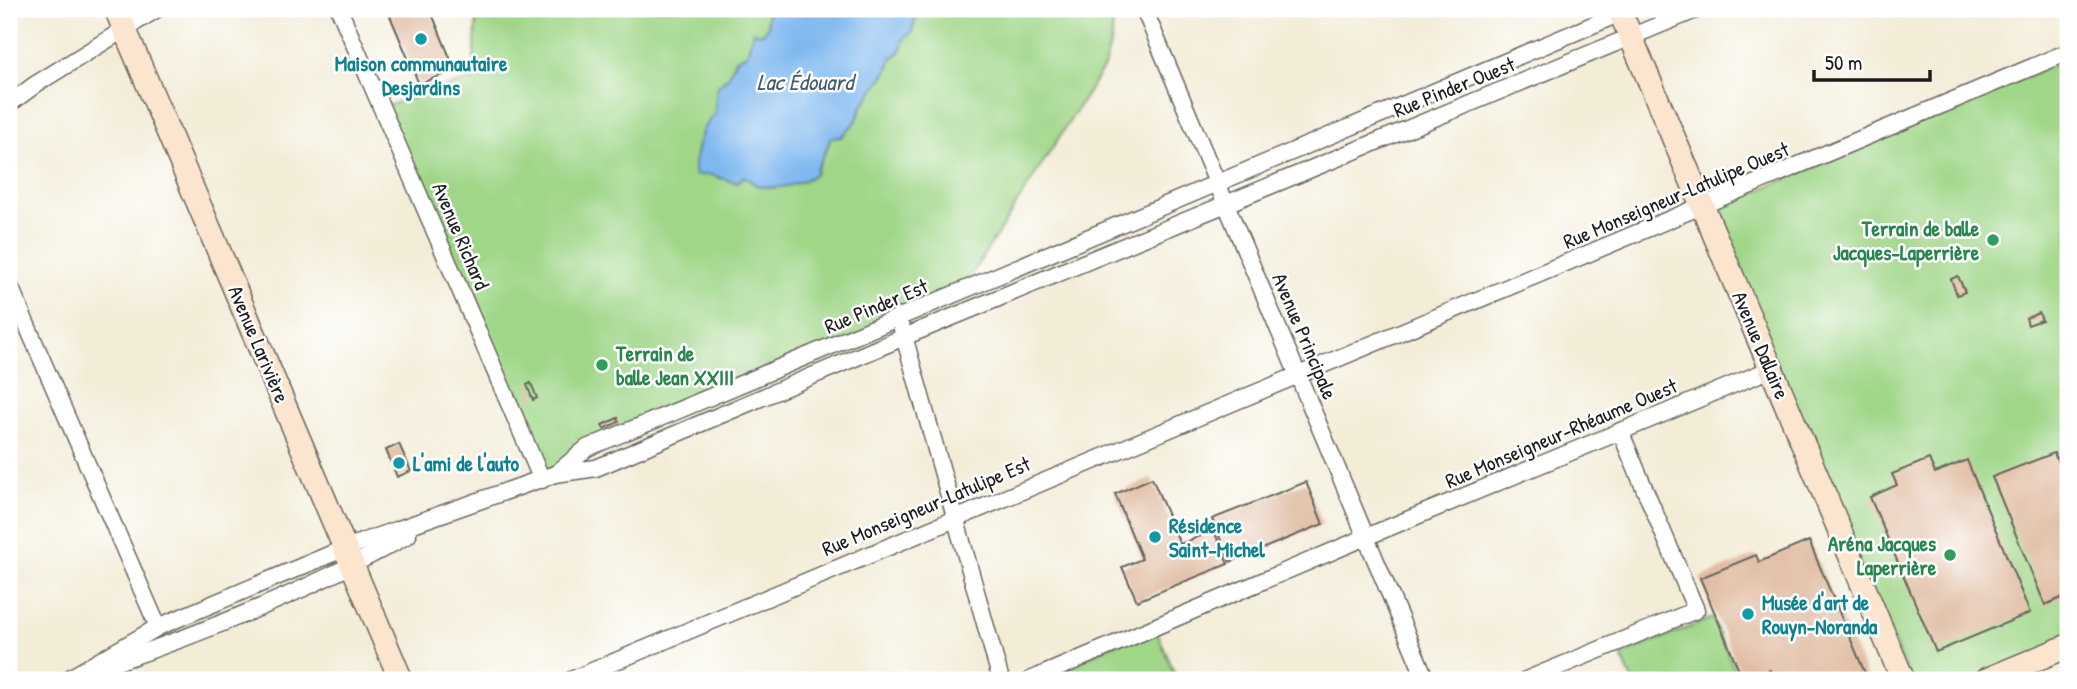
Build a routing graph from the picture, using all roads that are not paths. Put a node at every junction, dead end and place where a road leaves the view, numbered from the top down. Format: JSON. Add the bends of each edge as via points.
{"nodes":[{"id":1,"x":116,"y":9,"type":"edge"},
{"id":2,"x":157,"y":9,"type":"edge"},
{"id":3,"x":339,"y":9,"type":"edge"},
{"id":4,"x":1144,"y":9,"type":"edge"},
{"id":5,"x":1698,"y":9,"type":"edge"},
{"id":6,"x":1623,"y":10,"type":"edge"},
{"id":7,"x":125,"y":30,"type":"junction"},
{"id":8,"x":1631,"y":37,"type":"junction"},
{"id":9,"x":2068,"y":52,"type":"edge"},
{"id":10,"x":9,"y":104,"type":"edge"},
{"id":11,"x":1217,"y":182,"type":"junction"},
{"id":12,"x":1226,"y":204,"type":"junction"},
{"id":13,"x":1703,"y":207,"type":"junction"},
{"id":14,"x":9,"y":284,"type":"edge"},
{"id":15,"x":899,"y":320,"type":"junction"},
{"id":16,"x":904,"y":337,"type":"junction"},
{"id":17,"x":1771,"y":369,"type":"junction"},
{"id":18,"x":1298,"y":373,"type":"junction"},
{"id":19,"x":1620,"y":431,"type":"junction"},
{"id":20,"x":549,"y":477,"type":"junction"},
{"id":21,"x":956,"y":516,"type":"junction"},
{"id":22,"x":1366,"y":537,"type":"junction"},
{"id":23,"x":349,"y":557,"type":"junction"},
{"id":24,"x":158,"y":627,"type":"junction"},
{"id":25,"x":2068,"y":646,"type":"edge"},
{"id":26,"x":66,"y":679,"type":"edge"},
{"id":27,"x":401,"y":680,"type":"edge"},
{"id":28,"x":571,"y":680,"type":"edge"},
{"id":29,"x":1001,"y":680,"type":"edge"},
{"id":30,"x":1030,"y":680,"type":"edge"},
{"id":31,"x":1426,"y":680,"type":"edge"},
{"id":32,"x":1526,"y":680,"type":"edge"},
{"id":33,"x":1903,"y":680,"type":"edge"},
{"id":34,"x":1986,"y":680,"type":"edge"}],
"edges":[{"from":1,"to":7,"type":"street","name":"Avenue Larivière"},
{"from":2,"to":7,"type":"street"},
{"from":3,"to":20,"type":"street","name":"Avenue Richard"},
{"from":4,"to":11,"type":"street","name":"Avenue Principale"},
{"from":5,"to":8,"type":"street","name":"Rue Pinder Ouest"},
{"from":6,"to":8,"type":"street","name":"Avenue Dallaire"},
{"from":6,"to":11,"type":"street","name":"Rue Pinder Ouest"},
{"from":7,"to":10,"type":"street"},
{"from":7,"to":23,"type":"street","name":"Avenue Larivière"},
{"from":8,"to":12,"type":"street","name":"Rue Pinder Ouest"},
{"from":8,"to":13,"type":"street","name":"Avenue Dallaire"},
{"from":9,"to":13,"type":"street","name":"Rue Monseigneur-Latulipe Ouest"},
{"from":11,"to":12,"type":"street","name":"Avenue Principale"},
{"from":11,"to":15,"type":"street","name":"Rue Pinder Est"},
{"from":12,"to":16,"type":"street","name":"Rue Pinder Est"},
{"from":12,"to":18,"type":"street","name":"Avenue Principale"},
{"from":13,"to":17,"type":"street","name":"Avenue Dallaire"},
{"from":13,"to":18,"type":"street","name":"Rue Monseigneur-Latulipe Ouest"},
{"from":14,"to":24,"type":"street"},
{"from":15,"to":16,"type":"street"},
{"from":15,"to":20,"type":"street","name":"Rue Pinder Est","via":[[587,449]]},
{"from":16,"to":20,"type":"street","name":"Rue Pinder Est","via":[[596,468]]},
{"from":16,"to":21,"type":"street"},
{"from":17,"to":19,"type":"street","name":"Rue Monseigneur-Rhéaume Ouest"},
{"from":17,"to":33,"type":"street","name":"Avenue Dallaire"},
{"from":18,"to":21,"type":"street","name":"Rue Monseigneur-Latulipe Est"},
{"from":18,"to":22,"type":"street","name":"Avenue Principale"},
{"from":19,"to":22,"type":"street","name":"Rue Monseigneur-Rhéaume Ouest"},
{"from":19,"to":32,"type":"street","via":[[1696,610]]},
{"from":20,"to":23,"type":"street","name":"Rue Pinder Est","via":[[441,516]]},
{"from":21,"to":28,"type":"street","name":"Rue Monseigneur-Latulipe Est"},
{"from":21,"to":29,"type":"street"},
{"from":22,"to":30,"type":"street","name":"Rue Monseigneur-Rhéaume Ouest"},
{"from":22,"to":31,"type":"street","name":"Avenue Principale"},
{"from":23,"to":24,"type":"street","name":"Rue Pinder Est"},
{"from":23,"to":26,"type":"street","name":"Rue Pinder Est","via":[[166,645]]},
{"from":23,"to":27,"type":"street","name":"Avenue Larivière"},
{"from":24,"to":26,"type":"street","name":"Rue Pinder Est"},
{"from":25,"to":34,"type":"street"}]}
